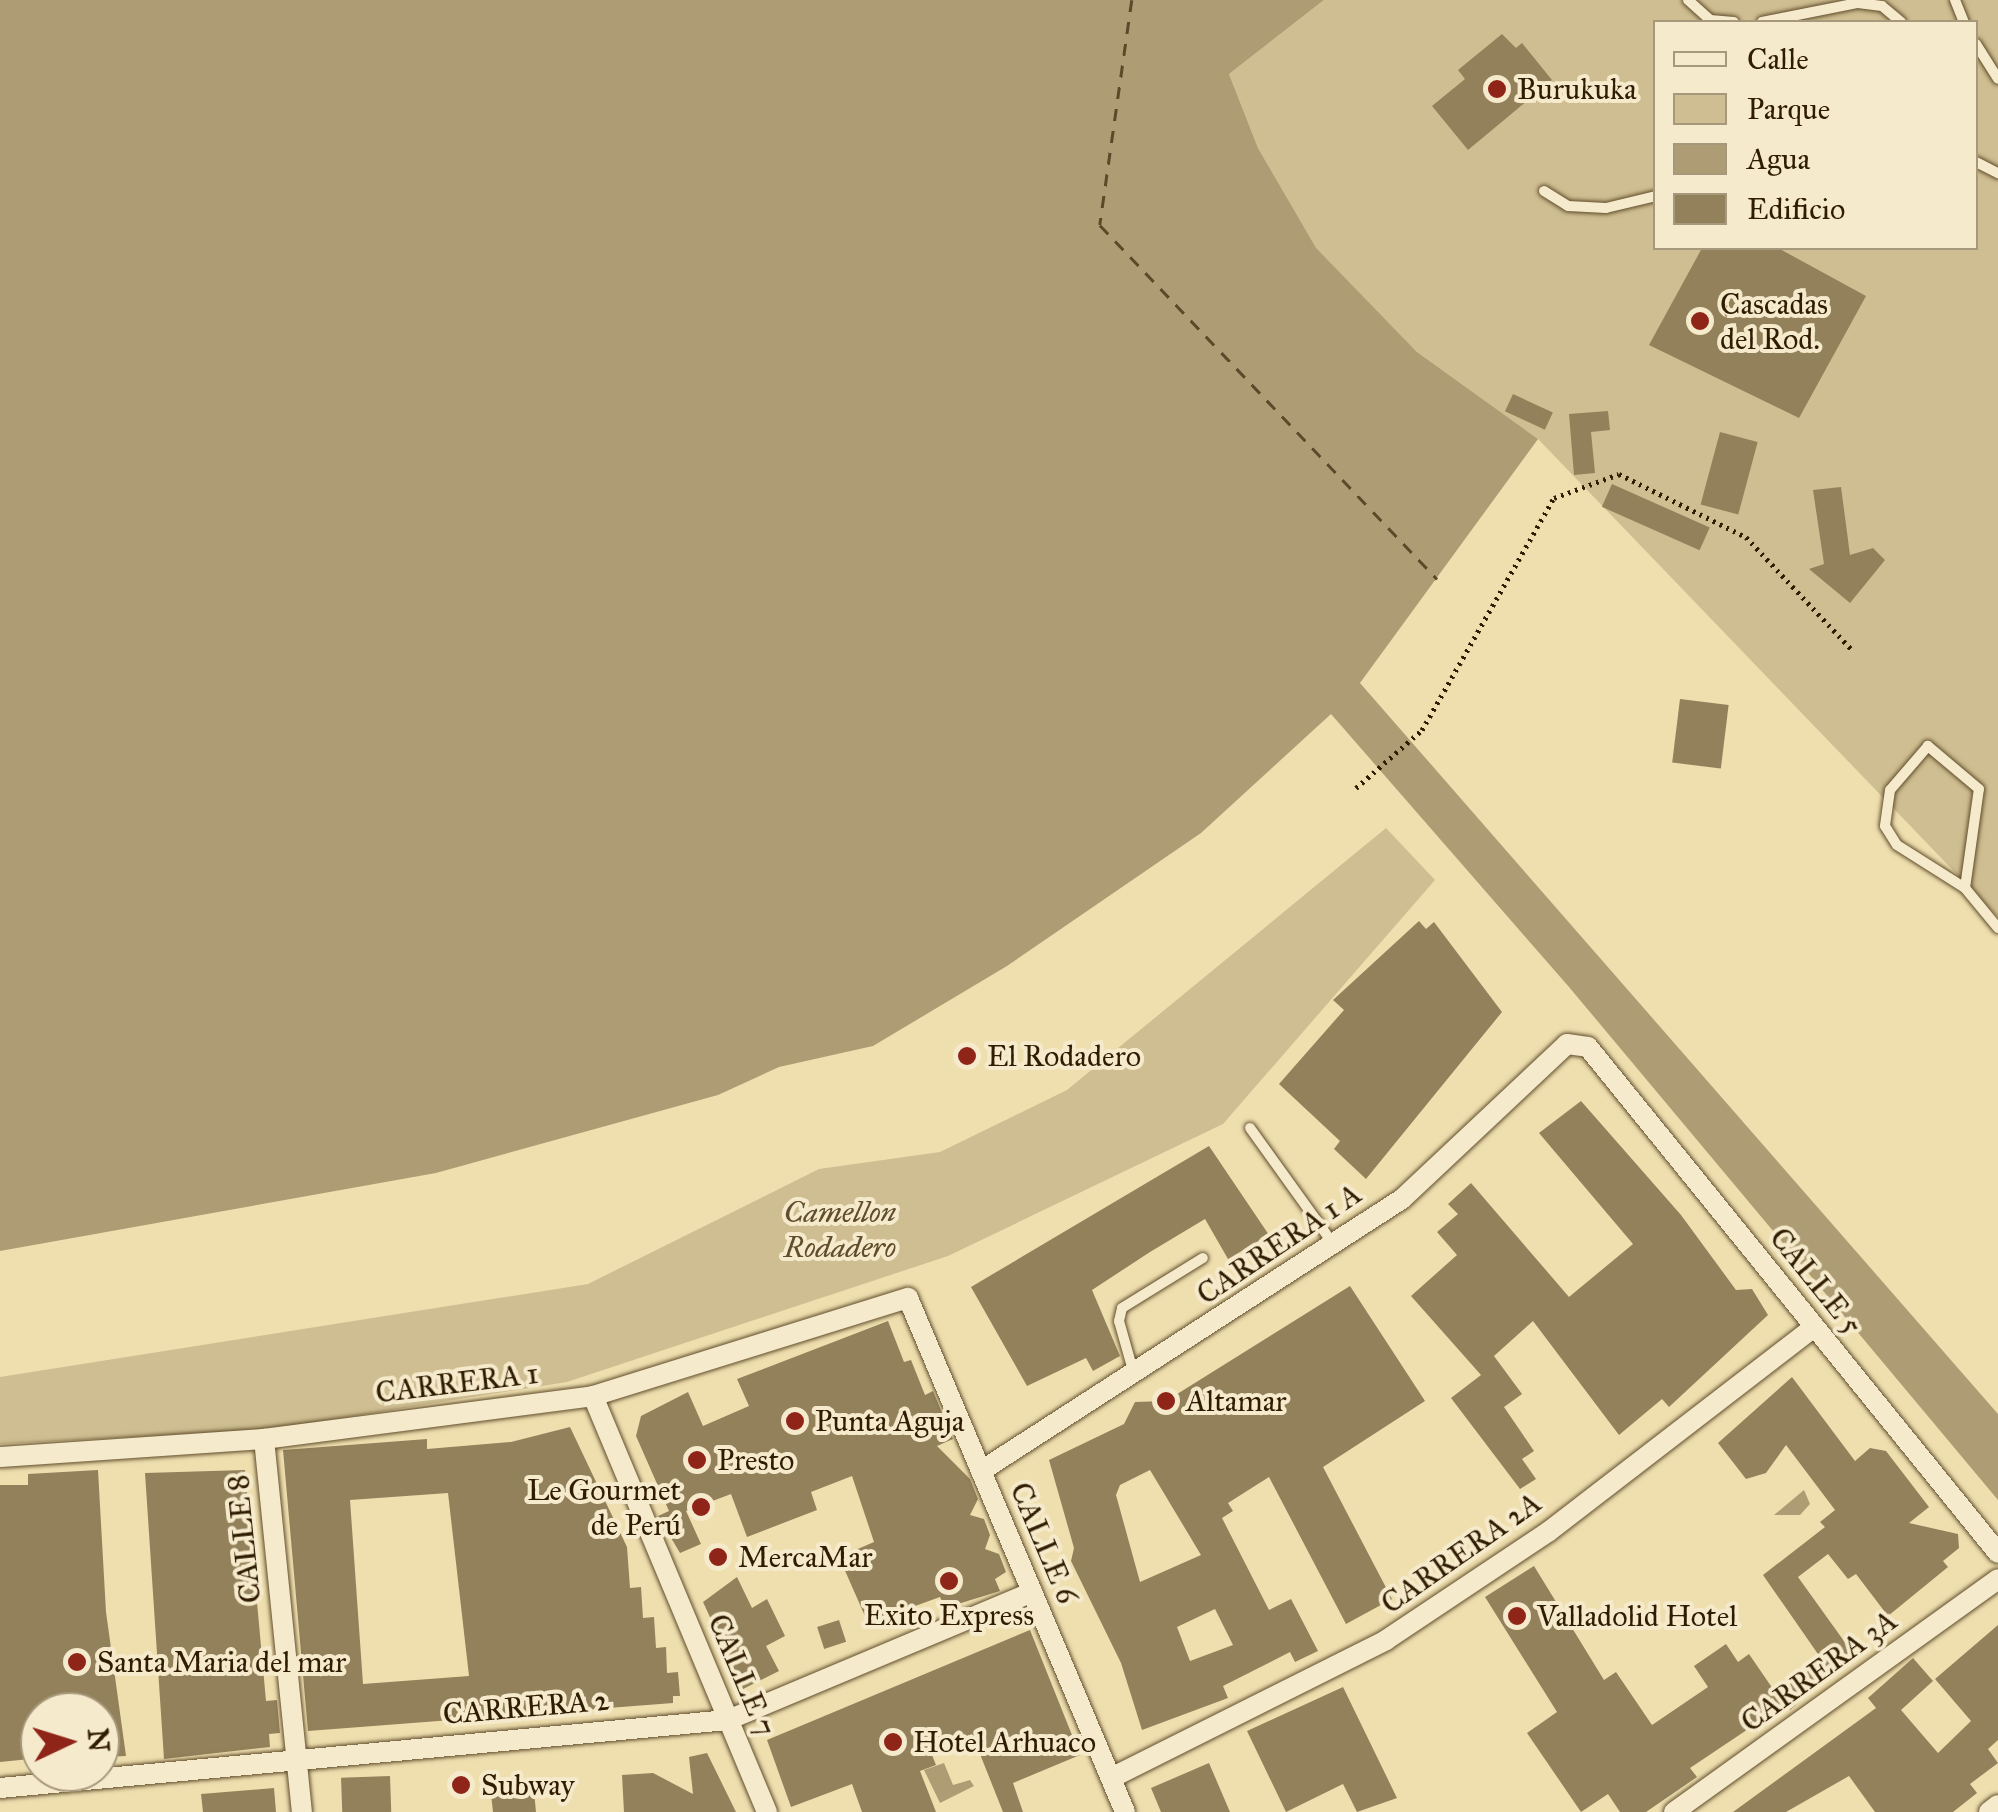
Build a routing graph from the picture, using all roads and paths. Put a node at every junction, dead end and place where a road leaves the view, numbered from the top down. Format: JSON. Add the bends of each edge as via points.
{"nodes":[{"id":1,"x":1688,"y":0,"type":"edge"},
{"id":2,"x":1710,"y":20,"type":"edge"},
{"id":3,"x":1772,"y":20,"type":"edge"},
{"id":4,"x":1899,"y":20,"type":"edge"},
{"id":5,"x":1978,"y":47,"type":"edge"},
{"id":6,"x":1998,"y":79,"type":"edge"},
{"id":7,"x":1544,"y":192,"type":"dead end"},
{"id":8,"x":1653,"y":197,"type":"edge"},
{"id":9,"x":1852,"y":650,"type":"dead end"},
{"id":10,"x":1356,"y":788,"type":"dead end"},
{"id":11,"x":1965,"y":888,"type":"junction"},
{"id":12,"x":1998,"y":928,"type":"edge"},
{"id":13,"x":1588,"y":1048,"type":"joint"},
{"id":14,"x":1250,"y":1128,"type":"dead end"},
{"id":15,"x":1334,"y":1246,"type":"junction"},
{"id":16,"x":1204,"y":1258,"type":"dead end"},
{"id":17,"x":908,"y":1298,"type":"joint"},
{"id":18,"x":1814,"y":1327,"type":"junction"},
{"id":19,"x":1134,"y":1374,"type":"junction"},
{"id":20,"x":593,"y":1396,"type":"junction"},
{"id":21,"x":264,"y":1439,"type":"junction"},
{"id":22,"x":0,"y":1457,"type":"edge"},
{"id":23,"x":981,"y":1471,"type":"junction"},
{"id":24,"x":1998,"y":1553,"type":"edge"},
{"id":25,"x":1998,"y":1580,"type":"edge"},
{"id":26,"x":1032,"y":1592,"type":"junction"},
{"id":27,"x":728,"y":1720,"type":"junction"},
{"id":28,"x":296,"y":1757,"type":"junction"},
{"id":29,"x":1111,"y":1778,"type":"junction"},
{"id":30,"x":0,"y":1788,"type":"edge"},
{"id":31,"x":1998,"y":1805,"type":"edge"},
{"id":32,"x":302,"y":1812,"type":"edge"},
{"id":33,"x":767,"y":1812,"type":"edge"},
{"id":34,"x":1126,"y":1812,"type":"edge"},
{"id":35,"x":1674,"y":1812,"type":"edge"},
{"id":36,"x":1989,"y":1812,"type":"edge"}],
"edges":[{"from":1,"to":2,"type":"lane"},
{"from":3,"to":4,"type":"lane","via":[[1858,3],[1882,6]]},
{"from":5,"to":6,"type":"lane"},
{"from":7,"to":8,"type":"lane","via":[[1568,206],[1606,208]]},
{"from":9,"to":10,"type":"path","via":[[1746,537],[1619,474],[1554,498],[1422,730]]},
{"from":11,"to":11,"type":"lane","via":[[1979,789],[1928,746],[1890,790],[1885,826],[1897,846]]},
{"from":11,"to":12,"type":"lane"},
{"from":13,"to":15,"type":"street","name":"CARRERA 1 A","via":[[1567,1044],[1548,1056],[1402,1198]]},
{"from":13,"to":18,"type":"street","name":"CALLE 5"},
{"from":14,"to":15,"type":"lane"},
{"from":15,"to":19,"type":"street","name":"CARRERA 1 A"},
{"from":16,"to":19,"type":"lane","via":[[1122,1308],[1119,1321]]},
{"from":17,"to":20,"type":"street","name":"CARRERA 1"},
{"from":17,"to":23,"type":"street","name":"CALLE 6"},
{"from":18,"to":24,"type":"street","name":"CALLE 5"},
{"from":18,"to":29,"type":"street","name":"CARRERA 2A","via":[[1548,1532],[1386,1640]]},
{"from":19,"to":23,"type":"street","name":"CARRERA 1 A"},
{"from":20,"to":21,"type":"street","name":"CARRERA 1"},
{"from":20,"to":27,"type":"street","name":"CALLE 7"},
{"from":21,"to":22,"type":"street","name":"CARRERA 1"},
{"from":21,"to":28,"type":"street","name":"CALLE 8"},
{"from":23,"to":26,"type":"street","name":"CALLE 6"},
{"from":25,"to":35,"type":"street","name":"CARRERA 3A"},
{"from":26,"to":27,"type":"street","name":"CARRERA 2"},
{"from":26,"to":29,"type":"street","name":"CALLE 6"},
{"from":27,"to":28,"type":"street","name":"CARRERA 2"},
{"from":27,"to":33,"type":"street","name":"CALLE 7"},
{"from":28,"to":30,"type":"street","name":"CARRERA 2"},
{"from":28,"to":32,"type":"street","name":"CALLE 8"},
{"from":29,"to":34,"type":"street","name":"CALLE 6"},
{"from":31,"to":36,"type":"street"}]}
